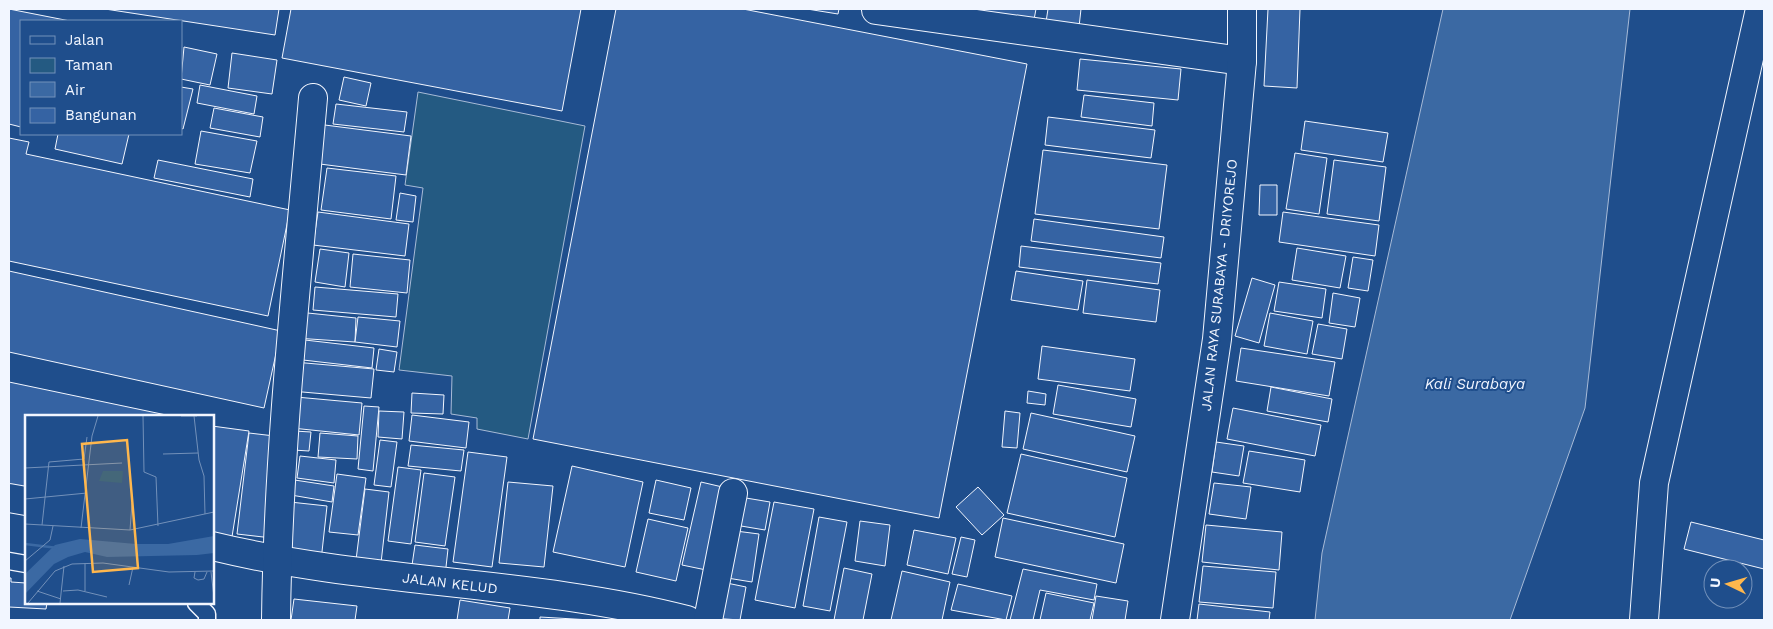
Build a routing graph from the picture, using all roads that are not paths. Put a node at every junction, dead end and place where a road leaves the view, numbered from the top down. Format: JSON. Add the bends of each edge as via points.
{"nodes":[{"id":1,"x":1242,"y":9,"type":"edge"},
{"id":2,"x":1760,"y":9,"type":"edge"},
{"id":3,"x":876,"y":10,"type":"edge"},
{"id":4,"x":1242,"y":61,"type":"junction"},
{"id":5,"x":1756,"y":76,"type":"edge"},
{"id":6,"x":313,"y":98,"type":"dead end"},
{"id":7,"x":733,"y":493,"type":"dead end"},
{"id":8,"x":9,"y":498,"type":"edge"},
{"id":9,"x":25,"y":501,"type":"edge"},
{"id":10,"x":214,"y":546,"type":"edge"},
{"id":11,"x":9,"y":561,"type":"edge"},
{"id":12,"x":277,"y":561,"type":"junction"},
{"id":13,"x":25,"y":564,"type":"edge"},
{"id":14,"x":197,"y":604,"type":"edge"},
{"id":15,"x":678,"y":619,"type":"edge"},
{"id":16,"x":207,"y":620,"type":"edge"},
{"id":17,"x":276,"y":620,"type":"edge"},
{"id":18,"x":708,"y":620,"type":"edge"},
{"id":19,"x":1176,"y":620,"type":"edge"},
{"id":20,"x":1644,"y":620,"type":"edge"}],
"edges":[{"from":1,"to":4,"type":"street","name":"JALAN RAYA SURABAYA - DRIYOREJO"},
{"from":2,"to":5,"type":"street"},
{"from":3,"to":4,"type":"street"},
{"from":4,"to":19,"type":"street","name":"JALAN RAYA SURABAYA - DRIYOREJO","via":[[1217,338]]},
{"from":5,"to":20,"type":"street","via":[[1729,142],[1654,483]]},
{"from":6,"to":12,"type":"street","via":[[289,371]]},
{"from":7,"to":18,"type":"street"},
{"from":8,"to":9,"type":"street"},
{"from":10,"to":12,"type":"street","name":"JALAN KELUD"},
{"from":11,"to":13,"type":"lane"},
{"from":12,"to":15,"type":"street","name":"JALAN KELUD","via":[[561,596]]},
{"from":12,"to":17,"type":"street"},
{"from":14,"to":16,"type":"lane","via":[[207,614]]}]}
